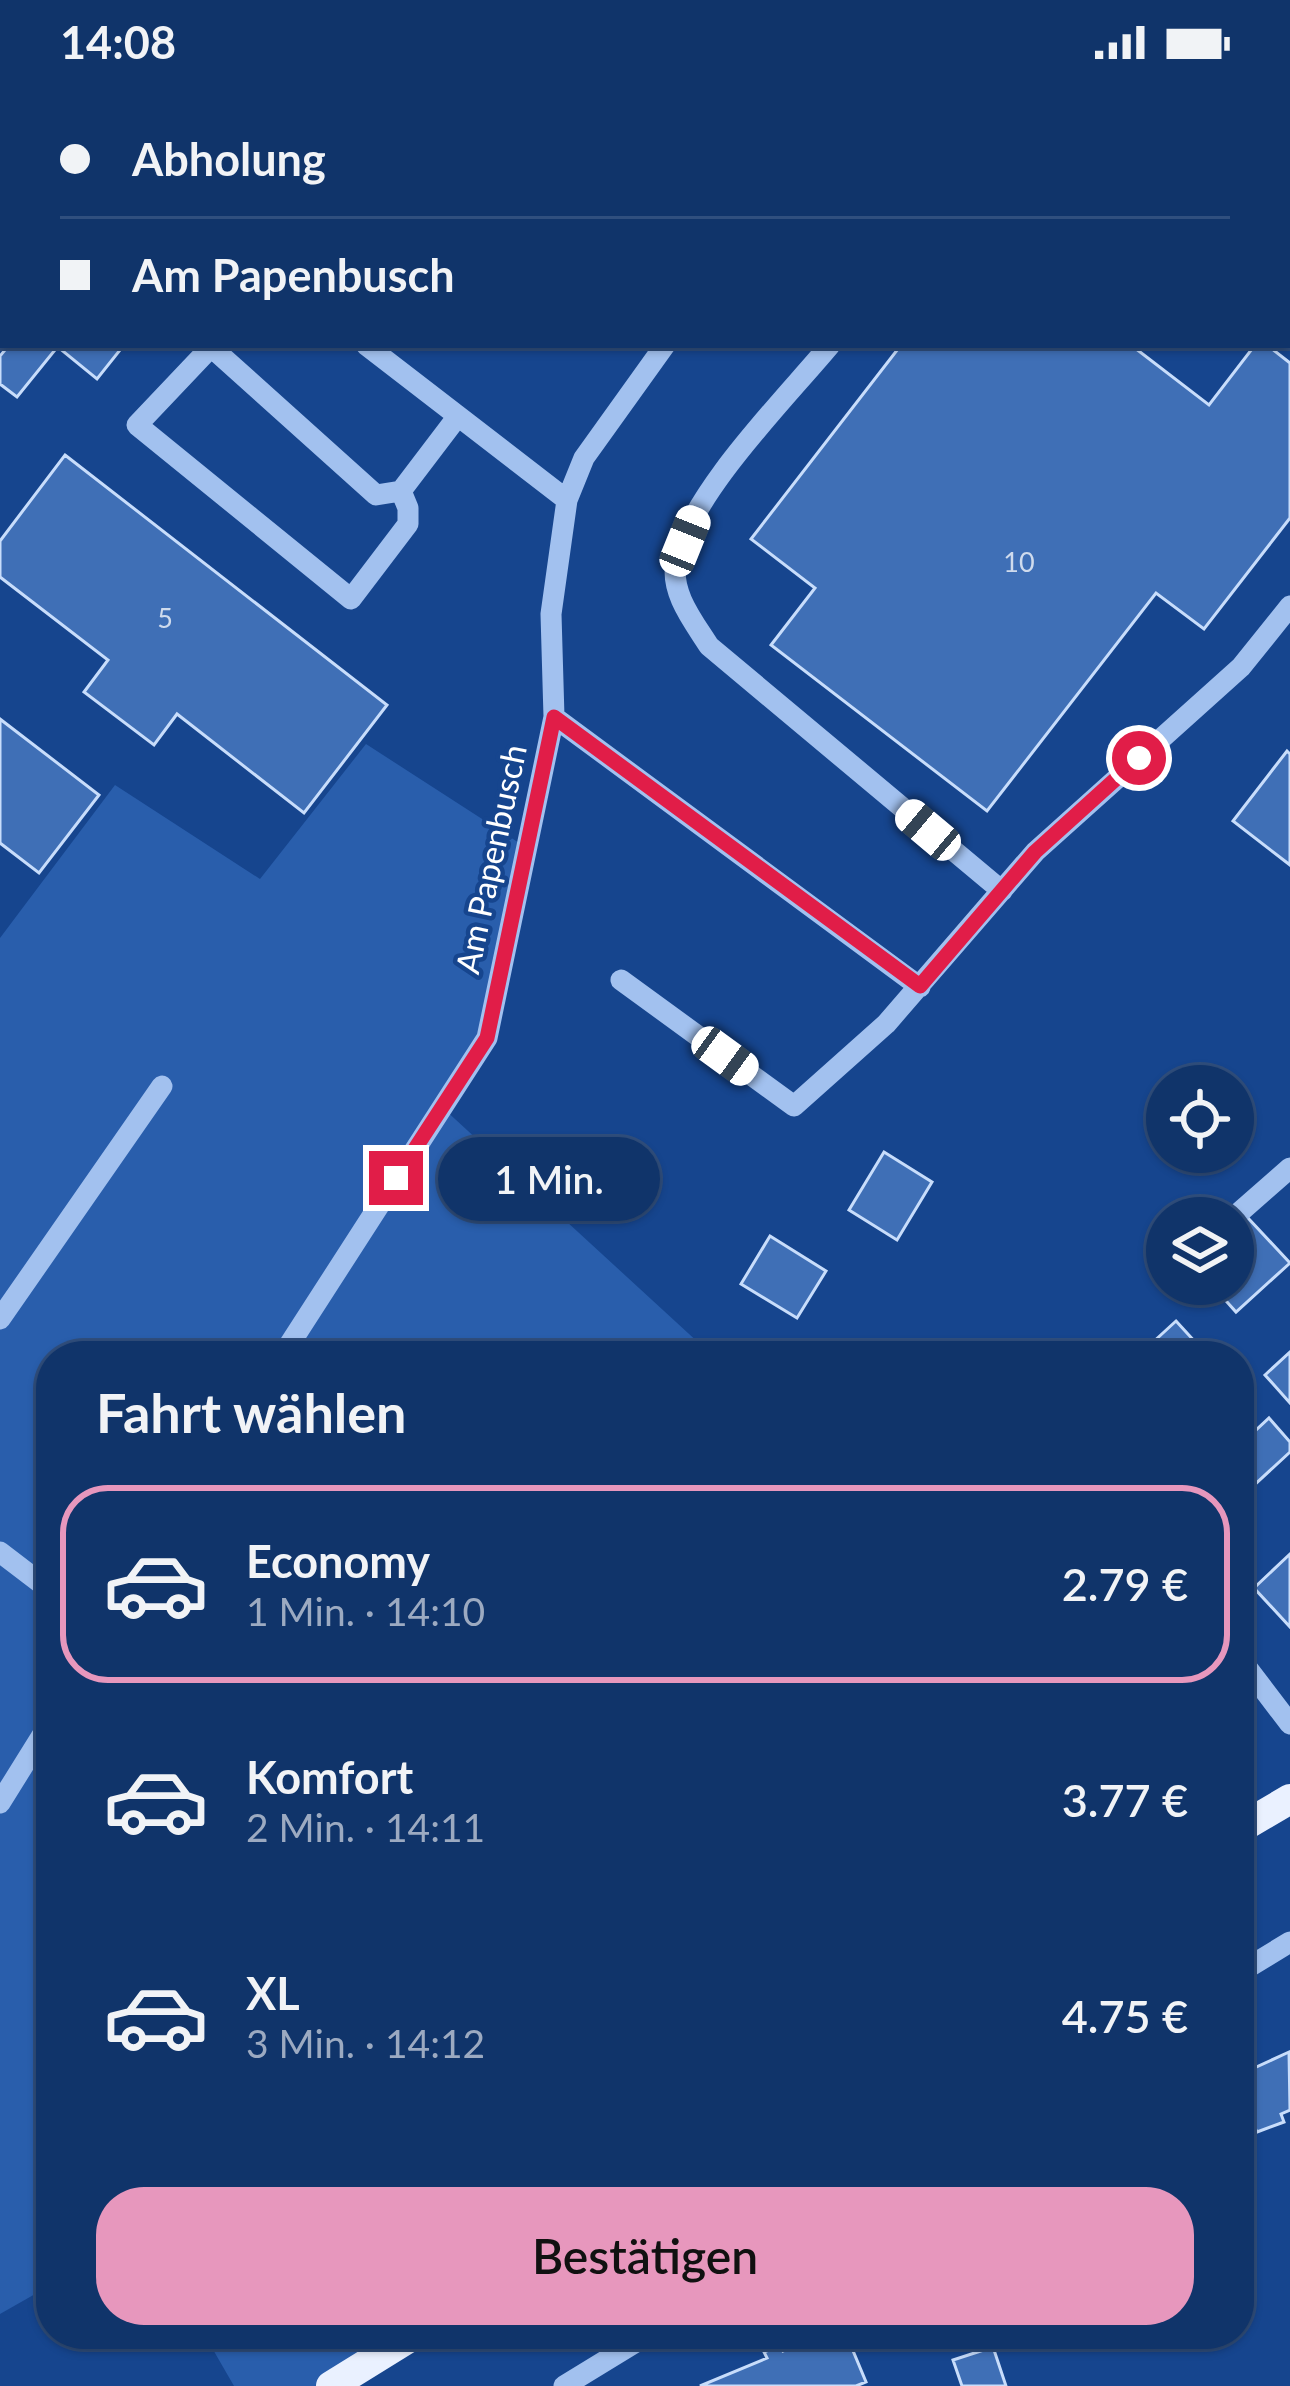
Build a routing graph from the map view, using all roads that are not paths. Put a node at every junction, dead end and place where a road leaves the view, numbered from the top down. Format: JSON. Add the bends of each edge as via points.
{"nodes":[{"id":1,"x":207,"y":348,"type":"edge"},
{"id":2,"x":211,"y":348,"type":"edge"},
{"id":3,"x":370,"y":348,"type":"edge"},
{"id":4,"x":663,"y":348,"type":"edge"},
{"id":5,"x":828,"y":348,"type":"edge"},
{"id":6,"x":458,"y":416,"type":"junction"},
{"id":7,"x":401,"y":490,"type":"junction"},
{"id":8,"x":567,"y":500,"type":"junction"},
{"id":9,"x":1290,"y":606,"type":"edge"},
{"id":10,"x":554,"y":717,"type":"junction"},
{"id":11,"x":1001,"y":891,"type":"junction"},
{"id":12,"x":621,"y":980,"type":"dead end"},
{"id":13,"x":920,"y":986,"type":"junction"},
{"id":14,"x":162,"y":1086,"type":"dead end"},
{"id":15,"x":1290,"y":1168,"type":"edge"},
{"id":16,"x":1254,"y":1200,"type":"edge"},
{"id":17,"x":0,"y":1319,"type":"edge"},
{"id":18,"x":292,"y":1341,"type":"edge"},
{"id":19,"x":0,"y":1552,"type":"edge"},
{"id":20,"x":36,"y":1580,"type":"edge"},
{"id":21,"x":1254,"y":1677,"type":"edge"},
{"id":22,"x":1290,"y":1724,"type":"edge"},
{"id":23,"x":36,"y":1745,"type":"edge"},
{"id":24,"x":1290,"y":1799,"type":"edge"},
{"id":25,"x":0,"y":1803,"type":"edge"},
{"id":26,"x":1254,"y":1820,"type":"edge"},
{"id":27,"x":1290,"y":1942,"type":"edge"},
{"id":28,"x":1254,"y":1964,"type":"edge"},
{"id":29,"x":391,"y":2349,"type":"edge"},
{"id":30,"x":624,"y":2349,"type":"edge"},
{"id":31,"x":331,"y":2386,"type":"edge"},
{"id":32,"x":564,"y":2386,"type":"edge"}],
"edges":[{"from":1,"to":7,"type":"street","via":[[137,425],[351,599],[408,524]]},
{"from":2,"to":7,"type":"street","via":[[376,495]]},
{"from":3,"to":6,"type":"street"},
{"from":4,"to":8,"type":"street","name":"Am Papenbusch","via":[[584,458]]},
{"from":5,"to":11,"type":"street","via":[[694,517],[675,565],[682,603],[709,646]]},
{"from":6,"to":7,"type":"street"},
{"from":6,"to":8,"type":"street"},
{"from":8,"to":10,"type":"street","name":"Am Papenbusch","via":[[550,614]]},
{"from":9,"to":11,"type":"street","via":[[1241,667]]},
{"from":10,"to":13,"type":"street"},
{"from":10,"to":18,"type":"street","name":"Am Papenbusch","via":[[487,1038]]},
{"from":11,"to":13,"type":"street"},
{"from":12,"to":13,"type":"street","via":[[794,1106]]},
{"from":14,"to":17,"type":"street"},
{"from":15,"to":16,"type":"street"},
{"from":19,"to":20,"type":"street"},
{"from":21,"to":22,"type":"street"},
{"from":23,"to":25,"type":"street"},
{"from":24,"to":26,"type":"main road"},
{"from":27,"to":28,"type":"street"},
{"from":29,"to":31,"type":"main road"},
{"from":30,"to":32,"type":"street"}]}
